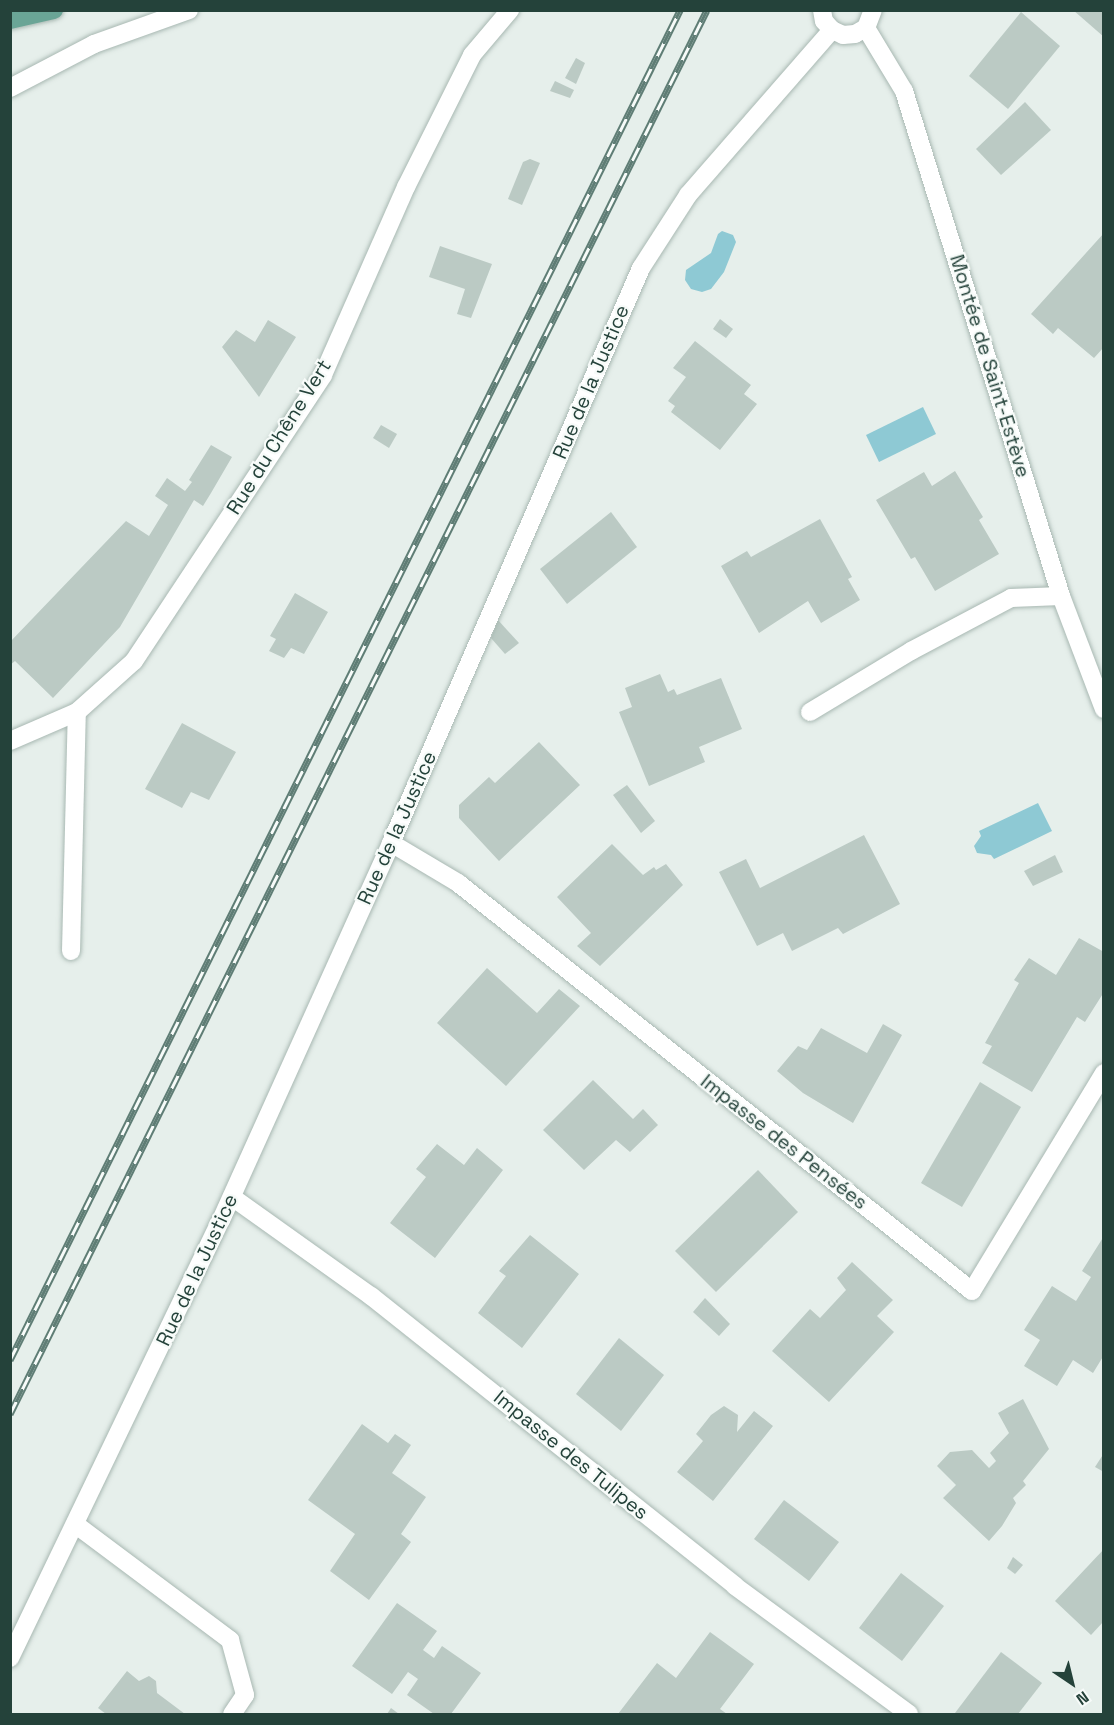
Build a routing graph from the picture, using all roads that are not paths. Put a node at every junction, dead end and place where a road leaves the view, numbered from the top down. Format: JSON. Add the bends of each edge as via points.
{"nodes":[{"id":1,"x":54,"y":10,"type":"edge"},
{"id":2,"x":189,"y":10,"type":"edge"},
{"id":3,"x":510,"y":10,"type":"edge"},
{"id":4,"x":822,"y":10,"type":"edge"},
{"id":5,"x":873,"y":10,"type":"edge"},
{"id":6,"x":10,"y":20,"type":"edge"},
{"id":7,"x":866,"y":28,"type":"junction"},
{"id":8,"x":832,"y":30,"type":"junction"},
{"id":9,"x":10,"y":88,"type":"edge"},
{"id":10,"x":1061,"y":597,"type":"junction"},
{"id":11,"x":1104,"y":709,"type":"edge"},
{"id":12,"x":77,"y":712,"type":"junction"},
{"id":13,"x":810,"y":712,"type":"dead end"},
{"id":14,"x":10,"y":741,"type":"edge"},
{"id":15,"x":391,"y":843,"type":"junction"},
{"id":16,"x":70,"y":951,"type":"dead end"},
{"id":17,"x":1104,"y":1073,"type":"edge"},
{"id":18,"x":232,"y":1197,"type":"junction"},
{"id":19,"x":75,"y":1524,"type":"junction"},
{"id":20,"x":10,"y":1658,"type":"edge"},
{"id":21,"x":232,"y":1714,"type":"edge"},
{"id":22,"x":909,"y":1714,"type":"edge"}],
"edges":[{"from":1,"to":6,"type":"main road"},
{"from":2,"to":9,"type":"street","via":[[94,44]]},
{"from":3,"to":12,"type":"street","name":"Rue du Chêne Vert","via":[[472,55],[406,187],[322,375],[134,661]]},
{"from":4,"to":8,"type":"street","via":[[824,21]]},
{"from":5,"to":7,"type":"street"},
{"from":7,"to":8,"type":"street","via":[[843,35]]},
{"from":7,"to":10,"type":"street","name":"Montée de Saint-Estève","via":[[904,91]]},
{"from":8,"to":15,"type":"street","name":"Rue de la Justice","via":[[688,195],[640,268]]},
{"from":10,"to":11,"type":"street","name":"Montée de Saint-Estève"},
{"from":10,"to":13,"type":"street","via":[[1011,598],[911,651]]},
{"from":12,"to":14,"type":"street","name":"Rue du Chêne Vert"},
{"from":12,"to":16,"type":"street"},
{"from":15,"to":17,"type":"street","name":"Impasse des Pensées","via":[[458,883],[972,1291]]},
{"from":15,"to":18,"type":"street","name":"Rue de la Justice"},
{"from":18,"to":19,"type":"street","name":"Rue de la Justice"},
{"from":18,"to":22,"type":"street","name":"Impasse des Tulipes","via":[[371,1296],[735,1586]]},
{"from":19,"to":20,"type":"street","name":"Rue de la Justice"},
{"from":19,"to":21,"type":"street","via":[[230,1640],[244,1695]]}]}
